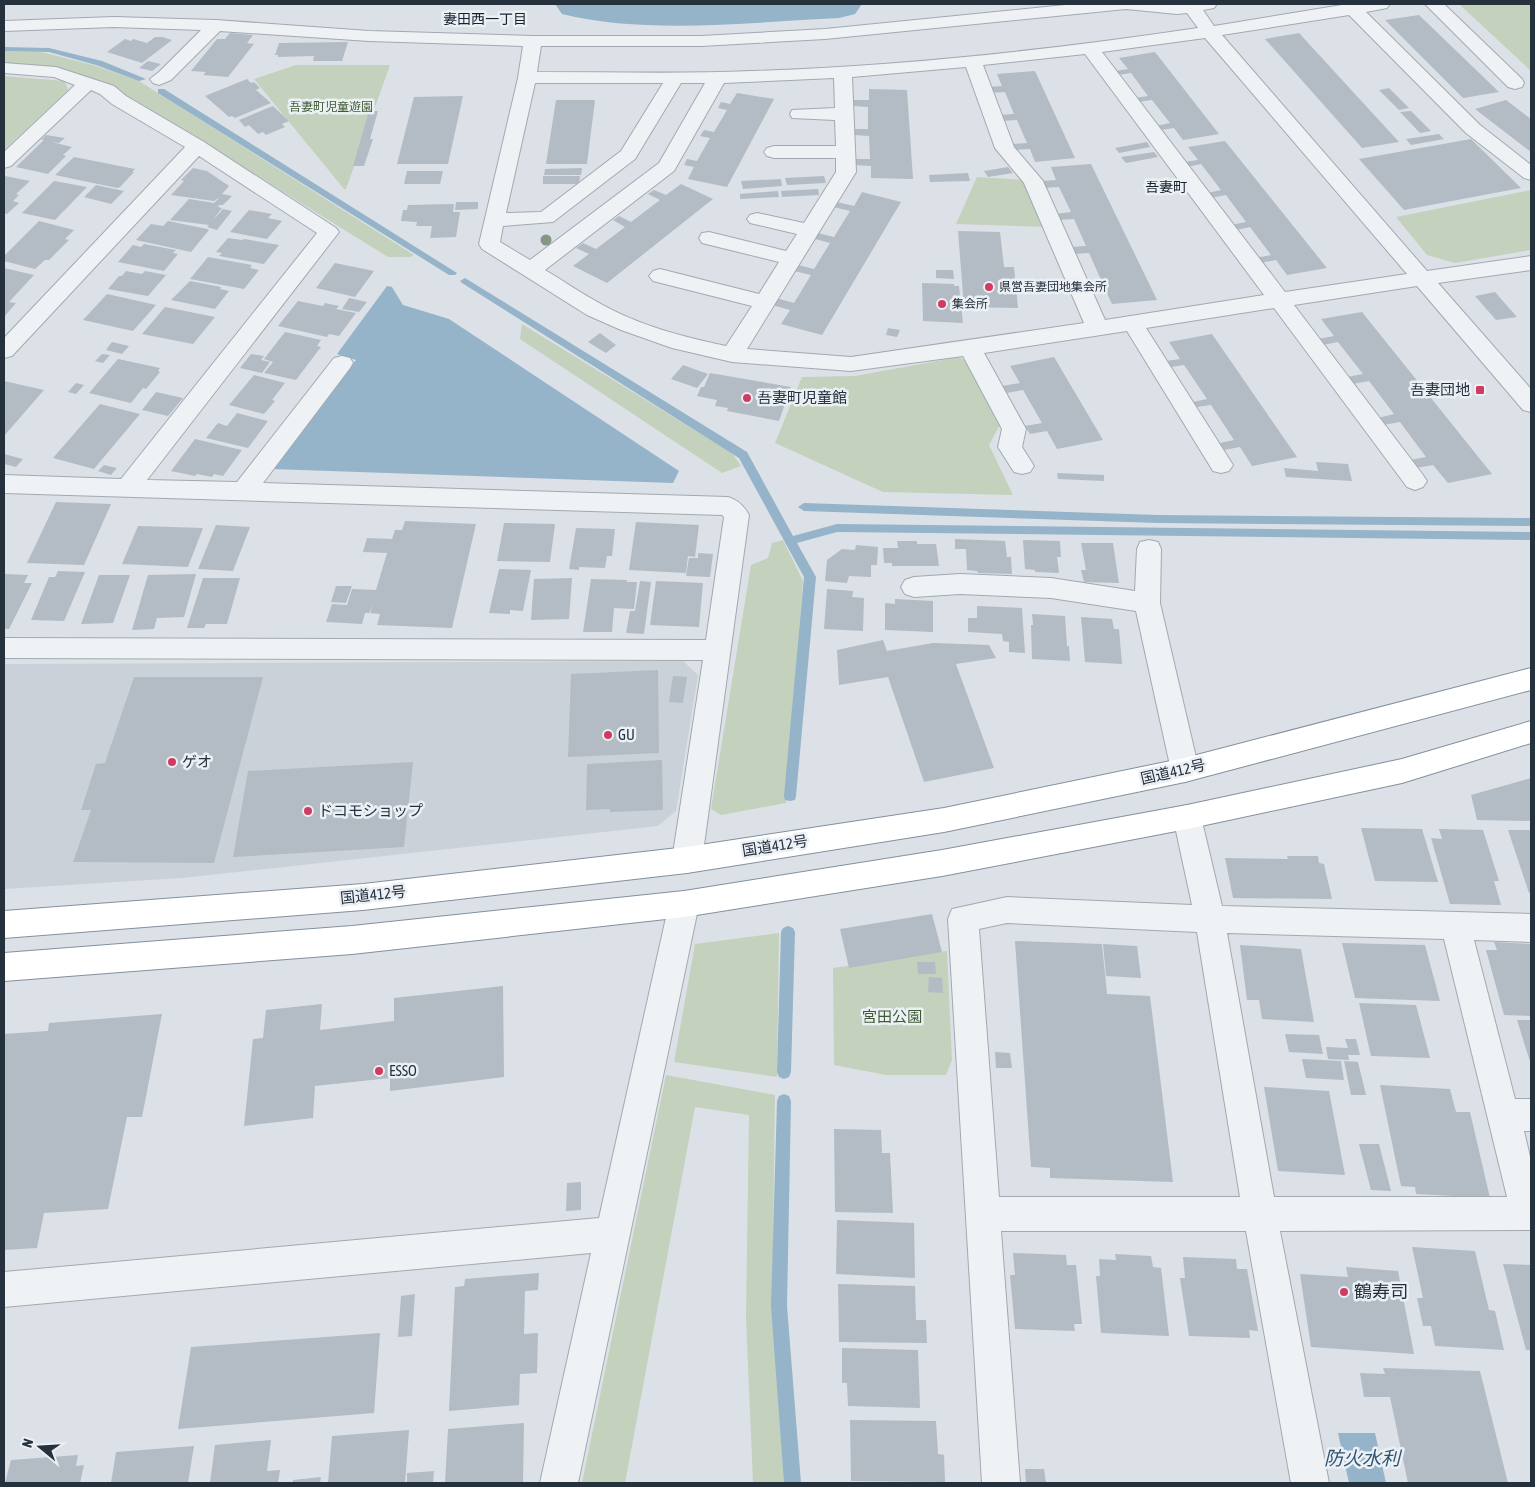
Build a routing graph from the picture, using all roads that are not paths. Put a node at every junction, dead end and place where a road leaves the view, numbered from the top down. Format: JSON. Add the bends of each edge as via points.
{"nodes":[{"id":1,"x":1126,"y":4,"type":"edge"},
{"id":2,"x":1381,"y":4,"type":"edge"},
{"id":3,"x":1434,"y":4,"type":"edge"},
{"id":4,"x":1201,"y":6,"type":"edge"},
{"id":5,"x":1352,"y":8,"type":"junction"},
{"id":6,"x":216,"y":25,"type":"junction"},
{"id":7,"x":4,"y":26,"type":"edge"},
{"id":8,"x":1209,"y":32,"type":"junction"},
{"id":9,"x":533,"y":41,"type":"junction"},
{"id":10,"x":1090,"y":48,"type":"junction"},
{"id":11,"x":972,"y":62,"type":"junction"},
{"id":12,"x":4,"y":68,"type":"edge"},
{"id":13,"x":843,"y":72,"type":"junction"},
{"id":14,"x":676,"y":77,"type":"junction"},
{"id":15,"x":718,"y":77,"type":"junction"},
{"id":16,"x":528,"y":78,"type":"junction"},
{"id":17,"x":159,"y":80,"type":"dead end"},
{"id":18,"x":88,"y":83,"type":"junction"},
{"id":19,"x":1515,"y":83,"type":"dead end"},
{"id":20,"x":799,"y":114,"type":"dead end"},
{"id":21,"x":844,"y":114,"type":"junction"},
{"id":22,"x":197,"y":146,"type":"junction"},
{"id":23,"x":774,"y":152,"type":"dead end"},
{"id":24,"x":845,"y":152,"type":"junction"},
{"id":25,"x":4,"y":162,"type":"edge"},
{"id":26,"x":1531,"y":174,"type":"edge"},
{"id":27,"x":757,"y":219,"type":"dead end"},
{"id":28,"x":496,"y":220,"type":"junction"},
{"id":29,"x":809,"y":231,"type":"junction"},
{"id":30,"x":709,"y":238,"type":"dead end"},
{"id":31,"x":792,"y":259,"type":"junction"},
{"id":32,"x":1531,"y":263,"type":"edge"},
{"id":33,"x":531,"y":270,"type":"junction"},
{"id":34,"x":660,"y":276,"type":"dead end"},
{"id":35,"x":1422,"y":278,"type":"junction"},
{"id":36,"x":1278,"y":300,"type":"junction"},
{"id":37,"x":765,"y":302,"type":"junction"},
{"id":38,"x":1132,"y":322,"type":"junction"},
{"id":39,"x":1097,"y":328,"type":"junction"},
{"id":40,"x":970,"y":348,"type":"junction"},
{"id":41,"x":4,"y":351,"type":"edge"},
{"id":42,"x":732,"y":355,"type":"junction"},
{"id":43,"x":342,"y":363,"type":"dead end"},
{"id":44,"x":1531,"y":404,"type":"edge"},
{"id":45,"x":1221,"y":465,"type":"dead end"},
{"id":46,"x":1022,"y":466,"type":"dead end"},
{"id":47,"x":1415,"y":481,"type":"dead end"},
{"id":48,"x":4,"y":484,"type":"edge"},
{"id":49,"x":126,"y":489,"type":"junction"},
{"id":50,"x":243,"y":492,"type":"junction"},
{"id":51,"x":1149,"y":550,"type":"dead end"},
{"id":52,"x":914,"y":586,"type":"dead end"},
{"id":53,"x":1147,"y":603,"type":"junction"},
{"id":54,"x":4,"y":648,"type":"edge"},
{"id":55,"x":718,"y":650,"type":"junction"},
{"id":56,"x":1531,"y":679,"type":"edge"},
{"id":57,"x":1531,"y":732,"type":"edge"},
{"id":58,"x":1185,"y":770,"type":"junction"},
{"id":59,"x":1187,"y":817,"type":"junction"},
{"id":60,"x":687,"y":860,"type":"junction"},
{"id":61,"x":684,"y":904,"type":"junction"},
{"id":62,"x":1210,"y":919,"type":"junction"},
{"id":63,"x":4,"y":925,"type":"edge"},
{"id":64,"x":1456,"y":927,"type":"junction"},
{"id":65,"x":1531,"y":928,"type":"edge"},
{"id":66,"x":4,"y":968,"type":"edge"},
{"id":67,"x":1518,"y":1115,"type":"edge"},
{"id":68,"x":1260,"y":1213,"type":"junction"},
{"id":69,"x":982,"y":1214,"type":"junction"},
{"id":70,"x":614,"y":1234,"type":"junction"},
{"id":71,"x":4,"y":1290,"type":"edge"},
{"id":72,"x":559,"y":1483,"type":"edge"},
{"id":73,"x":1001,"y":1483,"type":"edge"},
{"id":74,"x":1310,"y":1483,"type":"edge"}],
"edges":[{"from":1,"to":4,"type":"street","via":[[1177,9]]},
{"from":1,"to":9,"type":"street","via":[[825,34],[701,41]]},
{"from":2,"to":5,"type":"street"},
{"from":3,"to":19,"type":"street"},
{"from":4,"to":8,"type":"street"},
{"from":5,"to":8,"type":"street"},
{"from":5,"to":26,"type":"street","via":[[1474,129]]},
{"from":6,"to":7,"type":"street","via":[[114,22]]},
{"from":6,"to":9,"type":"street","via":[[369,36]]},
{"from":6,"to":17,"type":"street"},
{"from":8,"to":10,"type":"street"},
{"from":8,"to":35,"type":"street"},
{"from":9,"to":16,"type":"street"},
{"from":10,"to":11,"type":"street"},
{"from":10,"to":36,"type":"street"},
{"from":11,"to":13,"type":"street"},
{"from":11,"to":39,"type":"street","via":[[1005,148],[1033,181]]},
{"from":12,"to":18,"type":"street","via":[[56,72]]},
{"from":13,"to":15,"type":"street"},
{"from":13,"to":21,"type":"street"},
{"from":14,"to":15,"type":"street"},
{"from":14,"to":16,"type":"street"},
{"from":14,"to":28,"type":"street","via":[[628,155],[546,218]]},
{"from":15,"to":33,"type":"street","via":[[667,167]]},
{"from":16,"to":28,"type":"street"},
{"from":18,"to":22,"type":"street","via":[[107,90]]},
{"from":18,"to":25,"type":"street"},
{"from":20,"to":21,"type":"street"},
{"from":21,"to":24,"type":"street"},
{"from":22,"to":41,"type":"street"},
{"from":22,"to":49,"type":"street","via":[[329,232]]},
{"from":23,"to":24,"type":"street"},
{"from":24,"to":29,"type":"street","via":[[846,172]]},
{"from":27,"to":29,"type":"street"},
{"from":28,"to":33,"type":"street","via":[[489,244]]},
{"from":29,"to":31,"type":"street"},
{"from":30,"to":31,"type":"street"},
{"from":31,"to":37,"type":"street"},
{"from":32,"to":35,"type":"street"},
{"from":33,"to":42,"type":"street","via":[[595,310],[629,325],[680,343]]},
{"from":34,"to":37,"type":"street"},
{"from":35,"to":36,"type":"street"},
{"from":35,"to":44,"type":"street"},
{"from":36,"to":38,"type":"street"},
{"from":36,"to":47,"type":"street"},
{"from":37,"to":42,"type":"street"},
{"from":38,"to":39,"type":"street"},
{"from":38,"to":45,"type":"street"},
{"from":39,"to":40,"type":"street"},
{"from":40,"to":42,"type":"street","via":[[851,364]]},
{"from":40,"to":46,"type":"street","via":[[1014,430],[1010,446]]},
{"from":43,"to":50,"type":"street"},
{"from":48,"to":49,"type":"street"},
{"from":49,"to":50,"type":"street"},
{"from":50,"to":55,"type":"street","via":[[728,506],[737,515]]},
{"from":51,"to":53,"type":"street"},
{"from":52,"to":53,"type":"street","via":[[959,574]]},
{"from":53,"to":58,"type":"street"},
{"from":54,"to":55,"type":"street"},
{"from":55,"to":60,"type":"street"},
{"from":56,"to":58,"type":"highway","name":"国道412号"},
{"from":57,"to":59,"type":"highway","via":[[1402,771]]},
{"from":58,"to":60,"type":"highway","name":"国道412号","via":[[944,820]]},
{"from":59,"to":61,"type":"highway","via":[[942,863]]},
{"from":59,"to":62,"type":"street"},
{"from":60,"to":63,"type":"highway","name":"国道412号","via":[[363,897]]},
{"from":61,"to":66,"type":"highway","via":[[352,940]]},
{"from":61,"to":70,"type":"street"},
{"from":62,"to":64,"type":"street"},
{"from":62,"to":68,"type":"street"},
{"from":62,"to":69,"type":"street","via":[[1007,910],[962,919]]},
{"from":64,"to":65,"type":"street"},
{"from":64,"to":67,"type":"street"},
{"from":67,"to":68,"type":"street","via":[[1528,1214]]},
{"from":68,"to":69,"type":"street"},
{"from":68,"to":74,"type":"street"},
{"from":69,"to":73,"type":"street"},
{"from":70,"to":71,"type":"street"},
{"from":70,"to":72,"type":"street"}]}
